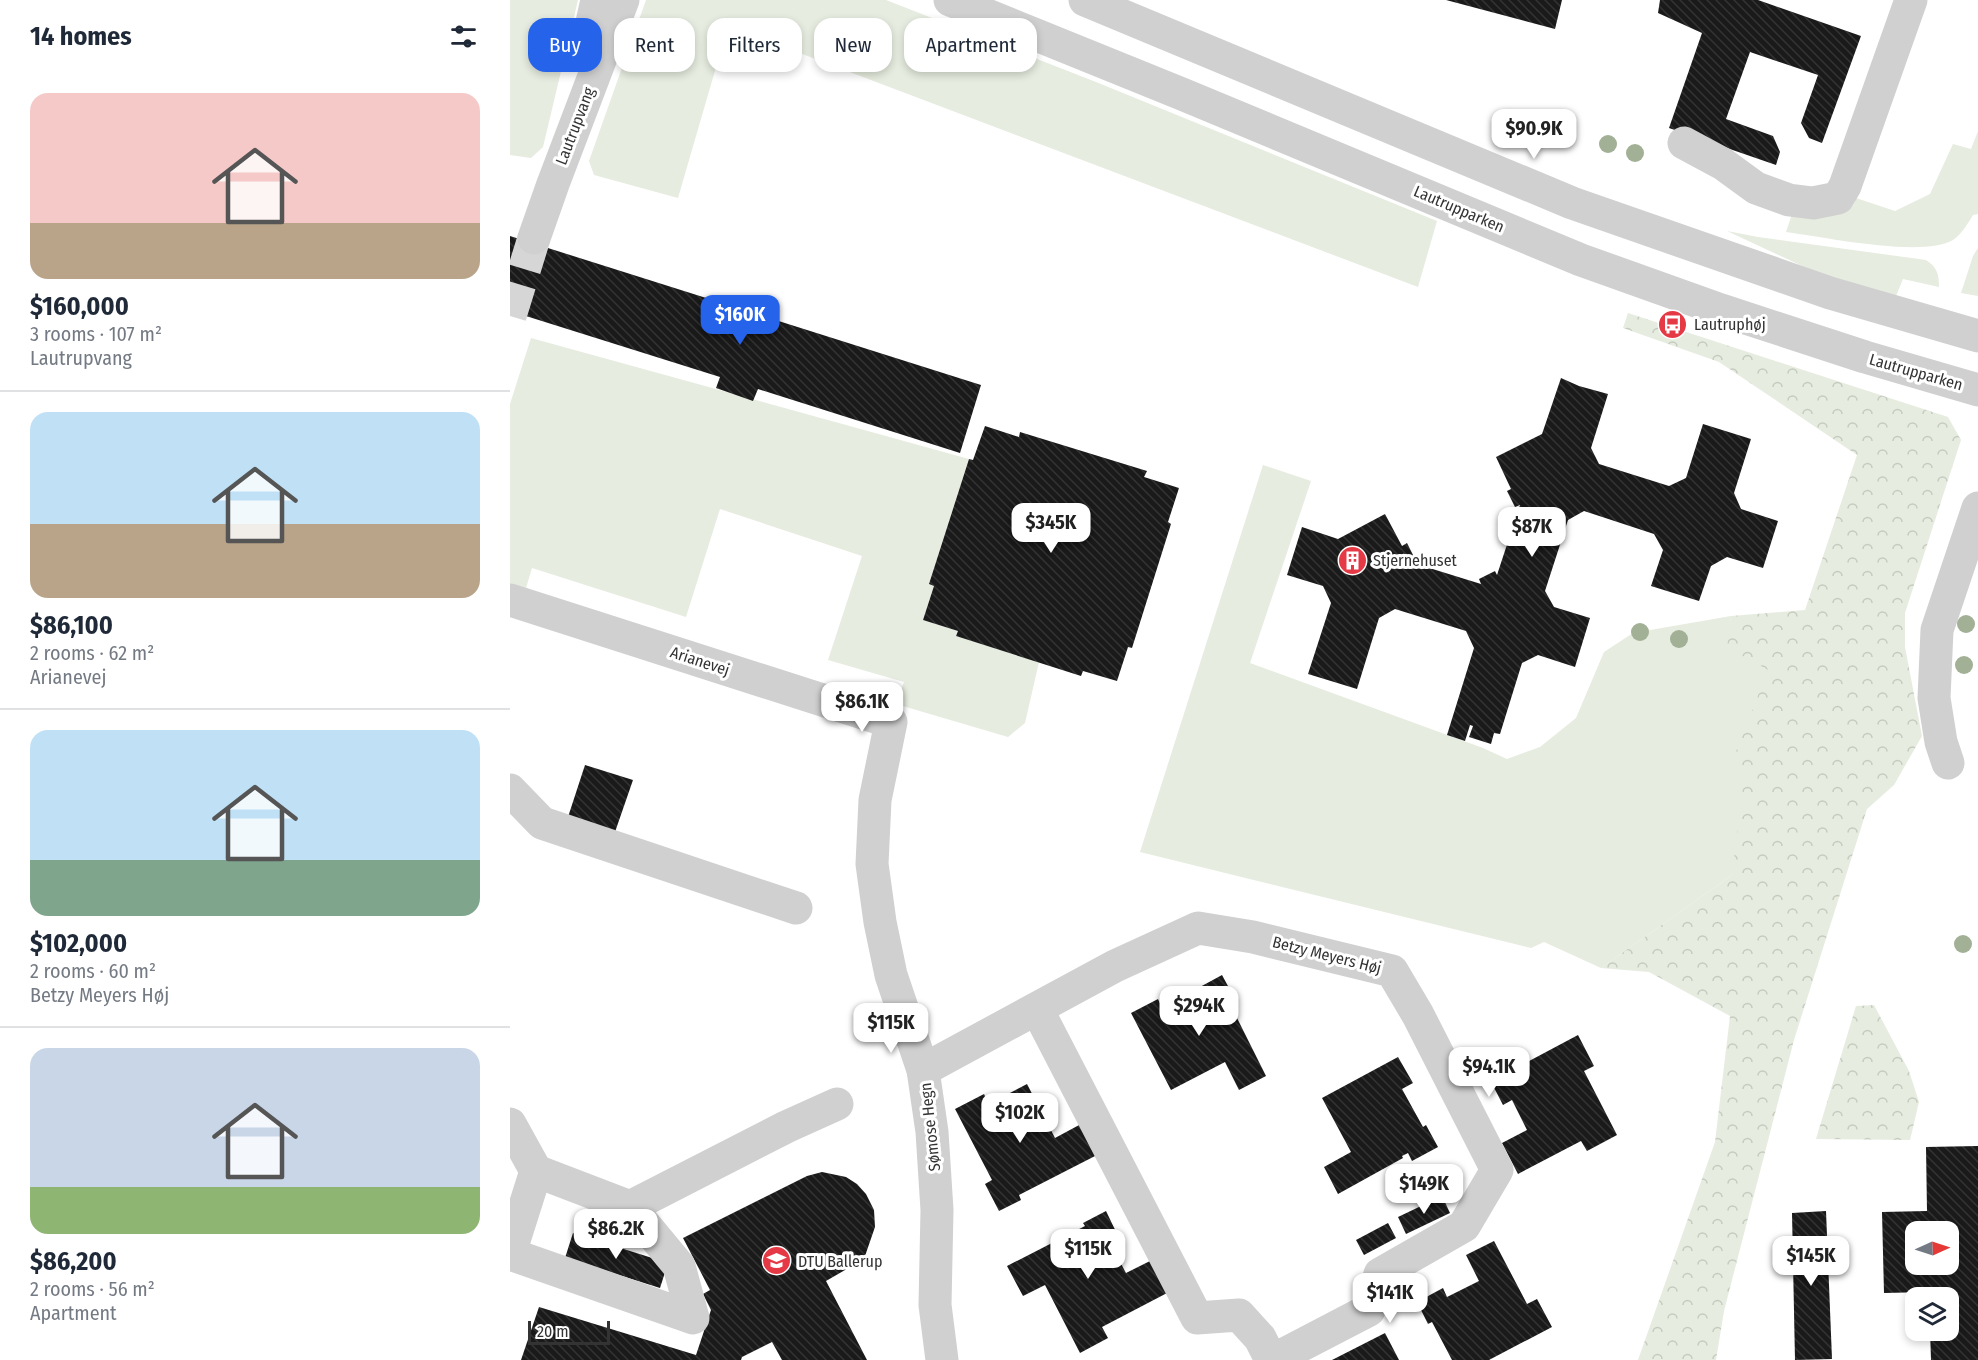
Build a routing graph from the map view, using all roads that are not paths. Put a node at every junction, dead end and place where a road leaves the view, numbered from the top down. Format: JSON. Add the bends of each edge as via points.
{"nodes":[{"id":1,"x":597,"y":0,"type":"edge"},
{"id":2,"x":623,"y":0,"type":"edge"},
{"id":3,"x":950,"y":0,"type":"edge"},
{"id":4,"x":1085,"y":0,"type":"edge"},
{"id":5,"x":1911,"y":0,"type":"edge"},
{"id":6,"x":1684,"y":143,"type":"dead end"},
{"id":7,"x":552,"y":184,"type":"junction"},
{"id":8,"x":534,"y":238,"type":"tunnel mouth"},
{"id":9,"x":1978,"y":336,"type":"edge"},
{"id":10,"x":1978,"y":390,"type":"edge"},
{"id":11,"x":1978,"y":508,"type":"edge"},
{"id":12,"x":510,"y":600,"type":"edge"},
{"id":13,"x":891,"y":722,"type":"joint"},
{"id":14,"x":1948,"y":764,"type":"dead end"},
{"id":15,"x":510,"y":791,"type":"edge"},
{"id":16,"x":796,"y":908,"type":"dead end"},
{"id":17,"x":1037,"y":1009,"type":"junction"},
{"id":18,"x":923,"y":1070,"type":"junction"},
{"id":19,"x":837,"y":1104,"type":"dead end"},
{"id":20,"x":510,"y":1124,"type":"edge"},
{"id":21,"x":536,"y":1171,"type":"junction"},
{"id":22,"x":630,"y":1206,"type":"junction"},
{"id":23,"x":510,"y":1253,"type":"edge"},
{"id":24,"x":942,"y":1360,"type":"edge"},
{"id":25,"x":1272,"y":1360,"type":"edge"}],
"edges":[{"from":1,"to":7,"type":"street","name":"Lautrupvang"},
{"from":2,"to":7,"type":"street","name":"Lautrupvang"},
{"from":3,"to":10,"type":"street","name":"Lautrupparken","via":[[1581,260],[1721,310]]},
{"from":4,"to":9,"type":"street","via":[[1572,203],[1830,293]]},
{"from":5,"to":6,"type":"street","via":[[1838,198],[1813,203],[1756,189],[1723,164]]},
{"from":7,"to":8,"type":"street","name":"Lautrupvang"},
{"from":11,"to":14,"type":"street","via":[[1937,630],[1934,698]]},
{"from":12,"to":13,"type":"street","name":"Arianevej"},
{"from":13,"to":18,"type":"street","name":"Sømose Hegn","via":[[875,800],[872,864],[891,975]]},
{"from":15,"to":16,"type":"street","via":[[543,823]]},
{"from":17,"to":18,"type":"street","name":"Betzy Meyers Høj"},
{"from":17,"to":25,"type":"street","name":"Betzy Meyers Høj","via":[[1197,1318],[1239,1315],[1260,1338]]},
{"from":17,"to":25,"type":"street","name":"Betzy Meyers Høj","via":[[1115,966],[1198,928],[1253,937],[1392,971],[1497,1170],[1464,1226],[1380,1274],[1369,1310]]},
{"from":18,"to":24,"type":"street","name":"Sømose Hegn","via":[[932,1132],[937,1210],[935,1305]]},
{"from":19,"to":22,"type":"street"},
{"from":20,"to":21,"type":"street"},
{"from":21,"to":22,"type":"street"},
{"from":21,"to":23,"type":"street"},
{"from":22,"to":23,"type":"street","via":[[679,1266],[693,1318]]}]}
